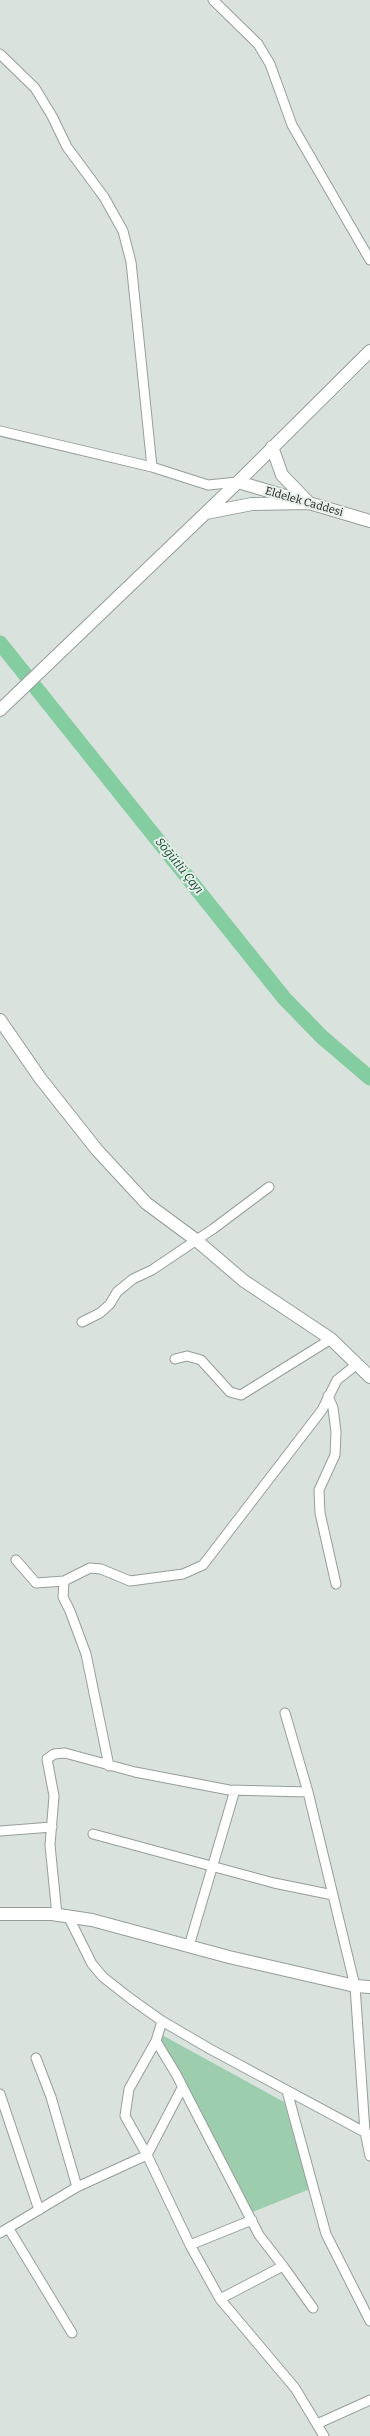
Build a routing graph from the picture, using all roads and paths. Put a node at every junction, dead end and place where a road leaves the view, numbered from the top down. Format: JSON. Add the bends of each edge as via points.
{"nodes":[{"id":1,"x":213,"y":0,"type":"edge"},
{"id":2,"x":0,"y":54,"type":"edge"},
{"id":3,"x":370,"y":260,"type":"edge"},
{"id":4,"x":370,"y":351,"type":"edge"},
{"id":5,"x":0,"y":431,"type":"edge"},
{"id":6,"x":272,"y":447,"type":"junction"},
{"id":7,"x":152,"y":466,"type":"junction"},
{"id":8,"x":238,"y":482,"type":"junction"},
{"id":9,"x":309,"y":503,"type":"junction"},
{"id":10,"x":206,"y":513,"type":"junction"},
{"id":11,"x":370,"y":521,"type":"edge"},
{"id":12,"x":0,"y":710,"type":"edge"},
{"id":13,"x":0,"y":1020,"type":"edge"},
{"id":14,"x":268,"y":1187,"type":"dead end"},
{"id":15,"x":196,"y":1240,"type":"junction"},
{"id":16,"x":82,"y":1322,"type":"dead end"},
{"id":17,"x":331,"y":1339,"type":"junction"},
{"id":18,"x":175,"y":1359,"type":"dead end"},
{"id":19,"x":356,"y":1365,"type":"junction"},
{"id":20,"x":370,"y":1377,"type":"edge"},
{"id":21,"x":328,"y":1396,"type":"junction"},
{"id":22,"x":16,"y":1560,"type":"dead end"},
{"id":23,"x":64,"y":1581,"type":"junction"},
{"id":24,"x":336,"y":1584,"type":"dead end"},
{"id":25,"x":284,"y":1714,"type":"dead end"},
{"id":26,"x":109,"y":1766,"type":"junction"},
{"id":27,"x":235,"y":1790,"type":"junction"},
{"id":28,"x":308,"y":1792,"type":"junction"},
{"id":29,"x":52,"y":1827,"type":"junction"},
{"id":30,"x":0,"y":1831,"type":"edge"},
{"id":31,"x":93,"y":1834,"type":"dead end"},
{"id":32,"x":213,"y":1866,"type":"junction"},
{"id":33,"x":333,"y":1895,"type":"junction"},
{"id":34,"x":0,"y":1914,"type":"edge"},
{"id":35,"x":63,"y":1916,"type":"junction"},
{"id":36,"x":189,"y":1946,"type":"junction"},
{"id":37,"x":354,"y":1986,"type":"junction"},
{"id":38,"x":370,"y":1987,"type":"edge"},
{"id":39,"x":162,"y":2021,"type":"junction"},
{"id":40,"x":156,"y":2041,"type":"junction"},
{"id":41,"x":36,"y":2058,"type":"dead end"},
{"id":42,"x":360,"y":2070,"type":"junction"},
{"id":43,"x":370,"y":2071,"type":"edge"},
{"id":44,"x":182,"y":2088,"type":"junction"},
{"id":45,"x":287,"y":2091,"type":"junction"},
{"id":46,"x":0,"y":2094,"type":"edge"},
{"id":47,"x":367,"y":2134,"type":"edge"},
{"id":48,"x":147,"y":2155,"type":"junction"},
{"id":49,"x":370,"y":2156,"type":"edge"},
{"id":50,"x":77,"y":2187,"type":"junction"},
{"id":51,"x":39,"y":2210,"type":"junction"},
{"id":52,"x":252,"y":2220,"type":"junction"},
{"id":53,"x":9,"y":2228,"type":"junction"},
{"id":54,"x":0,"y":2233,"type":"edge"},
{"id":55,"x":190,"y":2245,"type":"junction"},
{"id":56,"x":283,"y":2266,"type":"junction"},
{"id":57,"x":220,"y":2300,"type":"junction"},
{"id":58,"x":313,"y":2308,"type":"dead end"},
{"id":59,"x":370,"y":2321,"type":"edge"},
{"id":60,"x":72,"y":2333,"type":"dead end"},
{"id":61,"x":370,"y":2400,"type":"edge"},
{"id":62,"x":317,"y":2424,"type":"junction"},
{"id":63,"x":324,"y":2436,"type":"edge"}],
"edges":[{"from":1,"to":3,"type":"street","via":[[258,44],[270,64],[292,125]]},
{"from":2,"to":7,"type":"street","via":[[35,88],[67,147],[104,197],[123,231],[131,262]]},
{"from":4,"to":6,"type":"main road"},
{"from":5,"to":7,"type":"street"},
{"from":6,"to":8,"type":"main road"},
{"from":6,"to":9,"type":"main road","via":[[282,475]]},
{"from":7,"to":8,"type":"street","via":[[208,485]]},
{"from":8,"to":9,"type":"main road","name":"Eldelek Caddesi"},
{"from":8,"to":10,"type":"main road"},
{"from":9,"to":10,"type":"main road","via":[[252,504]]},
{"from":9,"to":11,"type":"main road","name":"Eldelek Caddesi"},
{"from":10,"to":12,"type":"main road"},
{"from":13,"to":15,"type":"main road","via":[[40,1078],[97,1150],[146,1203]]},
{"from":14,"to":15,"type":"street"},
{"from":15,"to":16,"type":"street","via":[[152,1270],[133,1279],[117,1292],[110,1304],[100,1313]]},
{"from":15,"to":17,"type":"main road","via":[[244,1281]]},
{"from":17,"to":18,"type":"street","via":[[241,1395],[230,1392],[202,1360],[187,1356]]},
{"from":17,"to":19,"type":"main road"},
{"from":19,"to":20,"type":"main road"},
{"from":19,"to":21,"type":"street","via":[[337,1380]]},
{"from":21,"to":23,"type":"street","via":[[322,1410],[203,1565],[183,1574],[130,1581],[101,1569],[90,1568]]},
{"from":21,"to":24,"type":"street","via":[[333,1408],[335,1455],[332,1466],[320,1486],[320,1513]]},
{"from":22,"to":23,"type":"street","via":[[36,1584]]},
{"from":23,"to":26,"type":"street","via":[[63,1597],[86,1654]]},
{"from":25,"to":28,"type":"street"},
{"from":26,"to":27,"type":"street"},
{"from":26,"to":29,"type":"street","via":[[65,1753],[54,1754],[46,1759],[54,1796]]},
{"from":27,"to":28,"type":"street"},
{"from":27,"to":32,"type":"street"},
{"from":28,"to":33,"type":"street"},
{"from":29,"to":30,"type":"street"},
{"from":29,"to":35,"type":"street","via":[[51,1860]]},
{"from":31,"to":32,"type":"street"},
{"from":32,"to":33,"type":"street","via":[[274,1883]]},
{"from":32,"to":36,"type":"street"},
{"from":33,"to":37,"type":"street"},
{"from":34,"to":35,"type":"main road"},
{"from":35,"to":36,"type":"main road","via":[[92,1920]]},
{"from":35,"to":39,"type":"street","via":[[92,1964],[103,1977]]},
{"from":36,"to":37,"type":"main road"},
{"from":37,"to":38,"type":"main road"},
{"from":37,"to":42,"type":"street"},
{"from":39,"to":40,"type":"street"},
{"from":39,"to":45,"type":"street"},
{"from":40,"to":44,"type":"street"},
{"from":40,"to":48,"type":"street","via":[[129,2089],[125,2116]]},
{"from":41,"to":50,"type":"street"},
{"from":42,"to":43,"type":"street"},
{"from":42,"to":47,"type":"street"},
{"from":44,"to":48,"type":"street"},
{"from":44,"to":52,"type":"street"},
{"from":45,"to":47,"type":"street"},
{"from":45,"to":59,"type":"street","via":[[326,2234]]},
{"from":46,"to":51,"type":"street"},
{"from":47,"to":49,"type":"street"},
{"from":48,"to":50,"type":"street"},
{"from":48,"to":55,"type":"street"},
{"from":50,"to":51,"type":"street"},
{"from":51,"to":53,"type":"street"},
{"from":52,"to":55,"type":"street"},
{"from":52,"to":56,"type":"street","via":[[259,2235]]},
{"from":53,"to":54,"type":"street"},
{"from":53,"to":60,"type":"street"},
{"from":55,"to":57,"type":"street"},
{"from":56,"to":57,"type":"street"},
{"from":56,"to":58,"type":"street"},
{"from":57,"to":62,"type":"street","via":[[295,2388]]},
{"from":61,"to":62,"type":"street"},
{"from":62,"to":63,"type":"street"}]}
